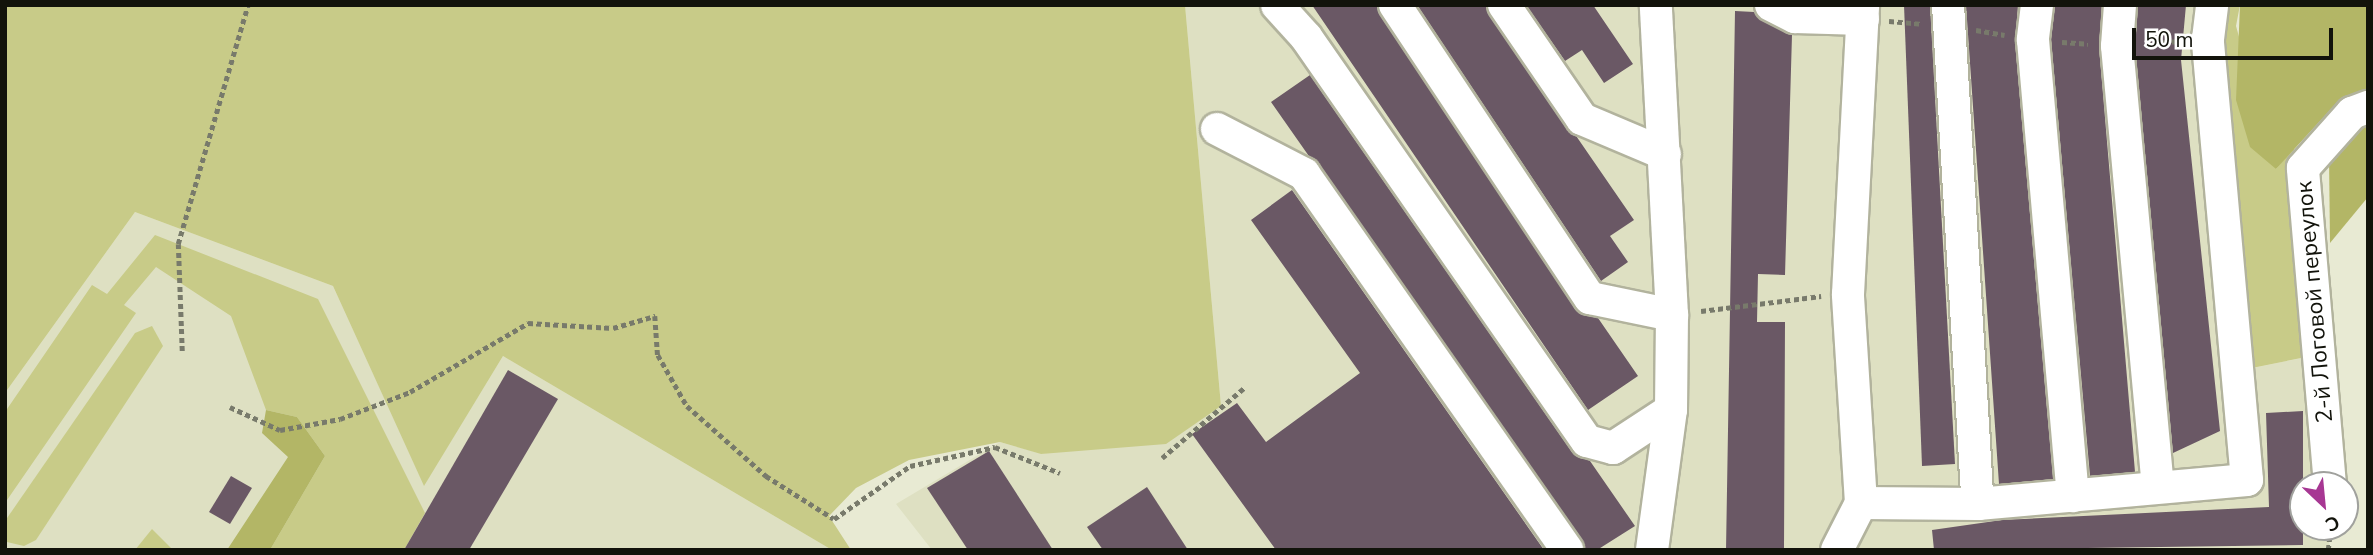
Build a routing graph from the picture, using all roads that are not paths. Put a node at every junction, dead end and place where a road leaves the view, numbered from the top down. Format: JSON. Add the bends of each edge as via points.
{"nodes":[{"id":1,"x":1277,"y":5,"type":"edge"},
{"id":2,"x":1395,"y":5,"type":"edge"},
{"id":3,"x":1504,"y":5,"type":"edge"},
{"id":4,"x":1657,"y":5,"type":"edge"},
{"id":5,"x":1771,"y":5,"type":"edge"},
{"id":6,"x":1948,"y":5,"type":"edge"},
{"id":7,"x":2037,"y":5,"type":"edge"},
{"id":8,"x":2120,"y":5,"type":"edge"},
{"id":9,"x":2211,"y":5,"type":"edge"},
{"id":10,"x":1863,"y":12,"type":"edge"},
{"id":11,"x":2368,"y":107,"type":"edge"},
{"id":12,"x":1217,"y":129,"type":"dead end"},
{"id":13,"x":1665,"y":154,"type":"junction"},
{"id":14,"x":1672,"y":314,"type":"junction"},
{"id":15,"x":1671,"y":410,"type":"junction"},
{"id":16,"x":2329,"y":471,"type":"edge"},
{"id":17,"x":2158,"y":487,"type":"junction"},
{"id":18,"x":2073,"y":496,"type":"junction"},
{"id":19,"x":1861,"y":503,"type":"junction"},
{"id":20,"x":1978,"y":504,"type":"junction"},
{"id":21,"x":1567,"y":550,"type":"edge"},
{"id":22,"x":1653,"y":550,"type":"edge"},
{"id":23,"x":1837,"y":550,"type":"edge"}],
"edges":[{"from":1,"to":15,"type":"street","via":[[1306,37],[1587,441],[1613,448]]},
{"from":2,"to":14,"type":"street","via":[[1590,298]]},
{"from":3,"to":13,"type":"street","via":[[1582,119]]},
{"from":4,"to":13,"type":"street"},
{"from":5,"to":10,"type":"street","via":[[1795,17]]},
{"from":6,"to":20,"type":"street"},
{"from":7,"to":18,"type":"street","via":[[2033,40]]},
{"from":8,"to":17,"type":"street","via":[[2118,46]]},
{"from":9,"to":17,"type":"street","via":[[2208,39],[2247,480]]},
{"from":10,"to":19,"type":"street","via":[[1848,294]]},
{"from":11,"to":16,"type":"street","name":"2-й Логовой переулок","via":[[2352,113],[2303,168]]},
{"from":12,"to":21,"type":"street","via":[[1304,174]]},
{"from":13,"to":14,"type":"street"},
{"from":14,"to":15,"type":"street"},
{"from":15,"to":22,"type":"street"},
{"from":17,"to":18,"type":"street"},
{"from":18,"to":20,"type":"street"},
{"from":19,"to":20,"type":"street"},
{"from":19,"to":23,"type":"street"}]}
